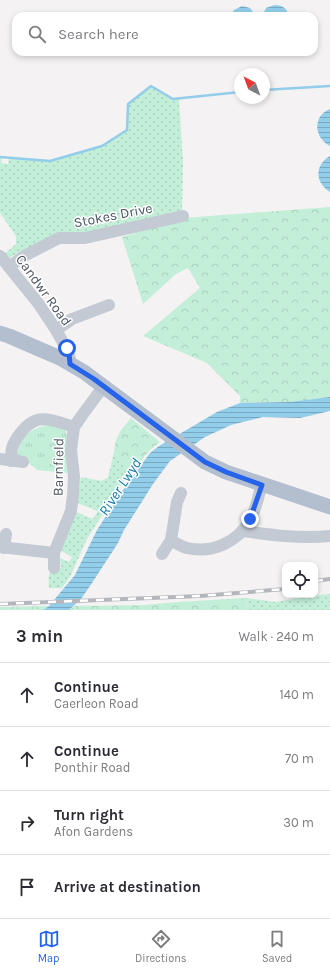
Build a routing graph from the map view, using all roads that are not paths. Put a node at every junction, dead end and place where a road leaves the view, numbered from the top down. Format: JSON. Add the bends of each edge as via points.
{"nodes":[{"id":1,"x":183,"y":216,"type":"dead end"},
{"id":2,"x":4,"y":264,"type":"edge"},
{"id":3,"x":109,"y":306,"type":"dead end"},
{"id":4,"x":56,"y":330,"type":"junction"},
{"id":5,"x":0,"y":333,"type":"edge"},
{"id":6,"x":70,"y":364,"type":"junction"},
{"id":7,"x":103,"y":387,"type":"junction"},
{"id":8,"x":74,"y":427,"type":"junction"},
{"id":9,"x":5,"y":460,"type":"edge"},
{"id":10,"x":23,"y":462,"type":"dead end"},
{"id":11,"x":262,"y":485,"type":"junction"},
{"id":12,"x":181,"y":493,"type":"dead end"},
{"id":13,"x":330,"y":507,"type":"edge"},
{"id":14,"x":242,"y":531,"type":"junction"},
{"id":15,"x":6,"y":534,"type":"dead end"},
{"id":16,"x":330,"y":536,"type":"edge"},
{"id":17,"x":171,"y":540,"type":"junction"},
{"id":18,"x":2,"y":548,"type":"edge"},
{"id":19,"x":54,"y":553,"type":"junction"},
{"id":20,"x":162,"y":554,"type":"dead end"},
{"id":21,"x":54,"y":568,"type":"dead end"}],
"edges":[{"from":1,"to":2,"type":"street","name":"Stokes Drive","via":[[85,238],[59,238]]},
{"from":2,"to":4,"type":"street","name":"Candwr Road","via":[[38,303]]},
{"from":3,"to":4,"type":"street","via":[[72,319]]},
{"from":4,"to":6,"type":"street","name":"Candwr Road","via":[[69,353]]},
{"from":5,"to":6,"type":"main road"},
{"from":6,"to":7,"type":"main road"},
{"from":7,"to":8,"type":"street","name":"Barnfield"},
{"from":7,"to":11,"type":"main road","via":[[205,462]]},
{"from":8,"to":9,"type":"street","name":"Barnfield","via":[[49,420],[37,420],[20,434]]},
{"from":8,"to":19,"type":"street","name":"Barnfield","via":[[71,450],[74,477],[71,511]]},
{"from":9,"to":10,"type":"street","name":"Barnfield"},
{"from":11,"to":13,"type":"main road"},
{"from":11,"to":14,"type":"street","via":[[250,519]]},
{"from":12,"to":17,"type":"street","via":[[172,502]]},
{"from":14,"to":16,"type":"street","via":[[289,537]]},
{"from":14,"to":17,"type":"street","via":[[229,542],[214,548],[186,548]]},
{"from":15,"to":18,"type":"street"},
{"from":17,"to":20,"type":"street"},
{"from":18,"to":19,"type":"street"},
{"from":19,"to":21,"type":"street","name":"Barnfield"}]}
